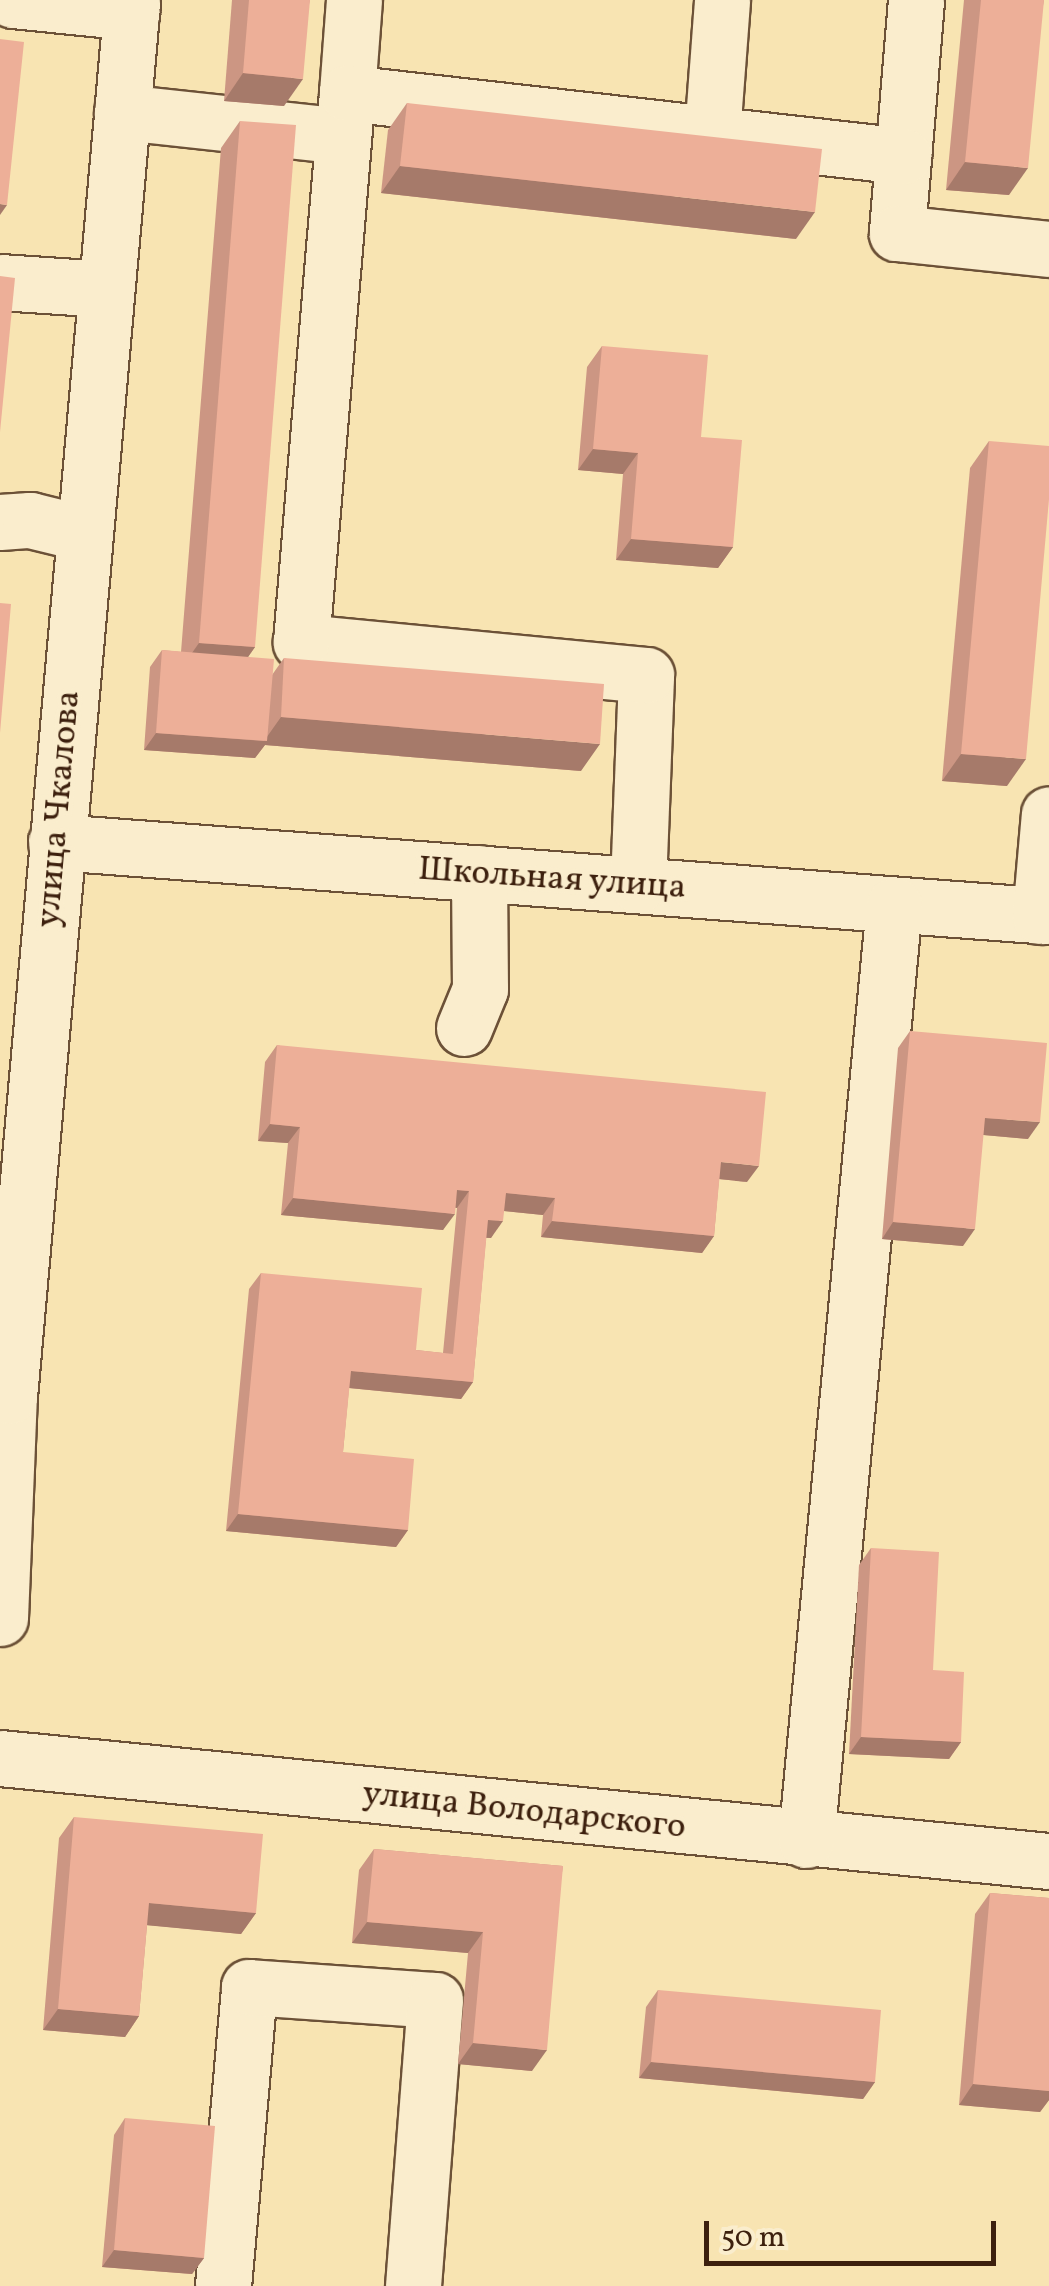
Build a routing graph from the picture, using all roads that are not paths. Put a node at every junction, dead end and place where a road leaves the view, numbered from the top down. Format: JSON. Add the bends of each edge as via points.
{"nodes":[{"id":1,"x":13,"y":0,"type":"edge"},
{"id":2,"x":354,"y":0,"type":"edge"},
{"id":3,"x":722,"y":0,"type":"edge"},
{"id":4,"x":916,"y":0,"type":"edge"},
{"id":5,"x":132,"y":6,"type":"edge"},
{"id":6,"x":122,"y":112,"type":"junction"},
{"id":7,"x":345,"y":115,"type":"junction"},
{"id":8,"x":712,"y":134,"type":"junction"},
{"id":9,"x":903,"y":156,"type":"junction"},
{"id":10,"x":1049,"y":248,"type":"edge"},
{"id":11,"x":0,"y":282,"type":"edge"},
{"id":12,"x":106,"y":290,"type":"junction"},
{"id":13,"x":0,"y":522,"type":"edge"},
{"id":14,"x":82,"y":533,"type":"junction"},
{"id":15,"x":1049,"y":814,"type":"edge"},
{"id":16,"x":56,"y":842,"type":"junction"},
{"id":17,"x":479,"y":873,"type":"junction"},
{"id":18,"x":638,"y":885,"type":"junction"},
{"id":19,"x":894,"y":904,"type":"junction"},
{"id":20,"x":1044,"y":916,"type":"edge"},
{"id":21,"x":464,"y":1028,"type":"dead end"},
{"id":22,"x":4,"y":1396,"type":"edge"},
{"id":23,"x":0,"y":1618,"type":"edge"},
{"id":24,"x":0,"y":1758,"type":"edge"},
{"id":25,"x":806,"y":1840,"type":"junction"},
{"id":26,"x":1049,"y":1861,"type":"edge"},
{"id":27,"x":223,"y":2286,"type":"edge"},
{"id":28,"x":413,"y":2286,"type":"edge"}],
"edges":[{"from":1,"to":5,"type":"street"},
{"from":2,"to":7,"type":"street"},
{"from":3,"to":8,"type":"street"},
{"from":4,"to":9,"type":"street"},
{"from":5,"to":6,"type":"street","name":"улица Чкалова"},
{"from":6,"to":7,"type":"street"},
{"from":6,"to":12,"type":"street","name":"улица Чкалова"},
{"from":7,"to":8,"type":"street"},
{"from":7,"to":18,"type":"street","via":[[301,642],[646,675]]},
{"from":8,"to":9,"type":"street"},
{"from":9,"to":10,"type":"street","via":[[897,233]]},
{"from":11,"to":12,"type":"street"},
{"from":12,"to":14,"type":"street","name":"улица Чкалова"},
{"from":13,"to":14,"type":"street","via":[[30,520]]},
{"from":14,"to":16,"type":"street","name":"улица Чкалова"},
{"from":15,"to":20,"type":"street"},
{"from":16,"to":17,"type":"street","name":"Школьная улица"},
{"from":16,"to":22,"type":"street","name":"улица Чкалова"},
{"from":17,"to":18,"type":"street","name":"Школьная улица"},
{"from":17,"to":21,"type":"street","via":[[480,989]]},
{"from":18,"to":19,"type":"street","name":"Школьная улица"},
{"from":19,"to":20,"type":"street","name":"Школьная улица"},
{"from":19,"to":25,"type":"street"},
{"from":22,"to":23,"type":"street","name":"улица Чкалова"},
{"from":24,"to":25,"type":"street","name":"улица Володарского"},
{"from":25,"to":26,"type":"street","name":"улица Володарского"},
{"from":27,"to":28,"type":"street","via":[[249,1987],[435,2000]]}]}
